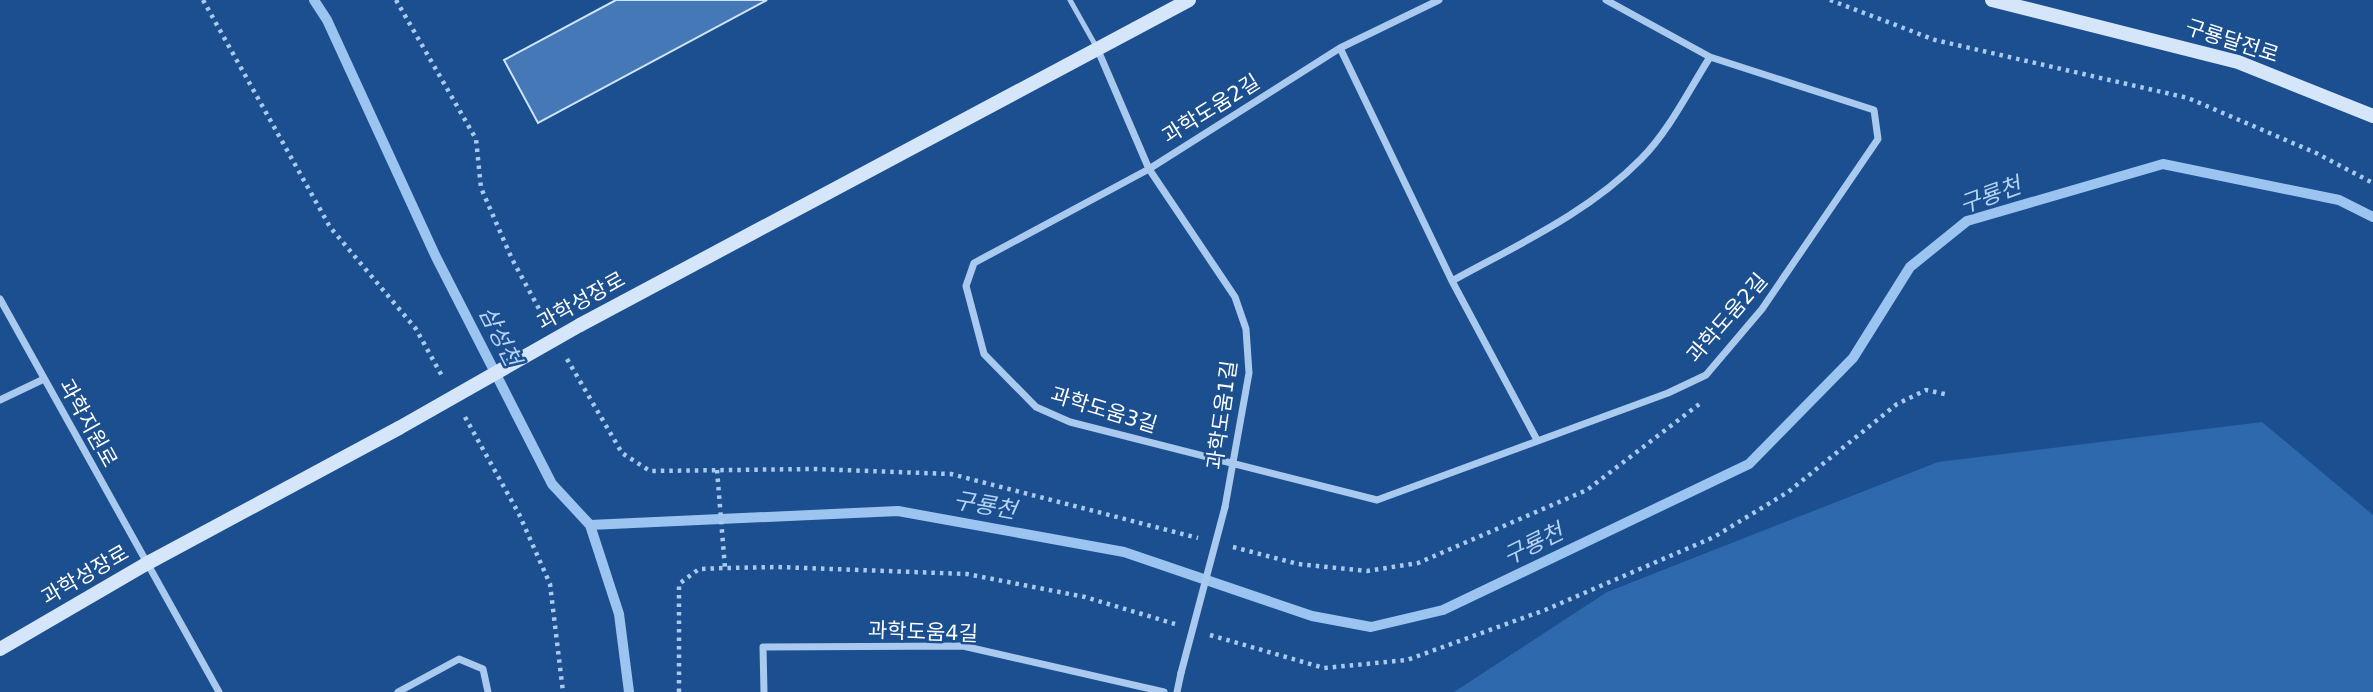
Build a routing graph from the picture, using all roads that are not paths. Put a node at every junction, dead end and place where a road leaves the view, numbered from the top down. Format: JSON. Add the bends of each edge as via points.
{"nodes":[{"id":1,"x":1070,"y":0,"type":"edge"},
{"id":2,"x":1189,"y":0,"type":"edge"},
{"id":3,"x":1439,"y":0,"type":"edge"},
{"id":4,"x":1606,"y":0,"type":"edge"},
{"id":5,"x":1992,"y":0,"type":"edge"},
{"id":6,"x":1097,"y":48,"type":"junction"},
{"id":7,"x":1340,"y":48,"type":"junction"},
{"id":8,"x":1710,"y":57,"type":"junction"},
{"id":9,"x":2373,"y":116,"type":"edge"},
{"id":10,"x":1149,"y":169,"type":"junction"},
{"id":11,"x":1452,"y":281,"type":"junction"},
{"id":12,"x":0,"y":299,"type":"edge"},
{"id":13,"x":44,"y":379,"type":"junction"},
{"id":14,"x":0,"y":400,"type":"edge"},
{"id":15,"x":1537,"y":440,"type":"junction"},
{"id":16,"x":1234,"y":465,"type":"junction"},
{"id":17,"x":146,"y":564,"type":"junction"},
{"id":18,"x":0,"y":649,"type":"edge"},
{"id":19,"x":219,"y":692,"type":"edge"},
{"id":20,"x":398,"y":692,"type":"edge"},
{"id":21,"x":488,"y":692,"type":"edge"},
{"id":22,"x":764,"y":692,"type":"edge"},
{"id":23,"x":1164,"y":692,"type":"edge"},
{"id":24,"x":1177,"y":692,"type":"edge"}],
"edges":[{"from":1,"to":6,"type":"lane"},
{"from":2,"to":6,"type":"street","name":"과학성장로"},
{"from":3,"to":7,"type":"street","name":"과학도움2길"},
{"from":4,"to":8,"type":"street","name":"과학도움2길"},
{"from":5,"to":9,"type":"street","name":"구룡달전로","via":[[2238,62]]},
{"from":6,"to":10,"type":"street","name":"과학도움1길"},
{"from":6,"to":17,"type":"street","name":"과학성장로","bridge":true},
{"from":7,"to":10,"type":"street","name":"과학도움2길"},
{"from":7,"to":11,"type":"street"},
{"from":8,"to":11,"type":"street","via":[[1643,158],[1609,188],[1571,215]]},
{"from":8,"to":15,"type":"street","name":"과학도움2길","via":[[1874,110],[1878,139],[1762,309],[1706,375]]},
{"from":10,"to":16,"type":"street","name":"과학도움1길","via":[[1234,297],[1246,329],[1249,373]]},
{"from":10,"to":16,"type":"street","name":"과학도움3길","via":[[974,263],[966,286],[984,354],[1036,407],[1070,422]]},
{"from":11,"to":15,"type":"street"},
{"from":12,"to":13,"type":"street","name":"과학지원로"},
{"from":13,"to":14,"type":"street"},
{"from":13,"to":17,"type":"street","name":"과학지원로"},
{"from":15,"to":16,"type":"street","name":"과학도움2길","via":[[1377,500]]},
{"from":16,"to":24,"type":"street","name":"과학도움1길","bridge":true},
{"from":17,"to":18,"type":"street","name":"과학성장로"},
{"from":17,"to":19,"type":"street","name":"과학지원로"},
{"from":20,"to":21,"type":"street","via":[[459,659],[483,669]]},
{"from":22,"to":23,"type":"street","name":"과학도움4길","via":[[763,647],[963,646]]}]}
